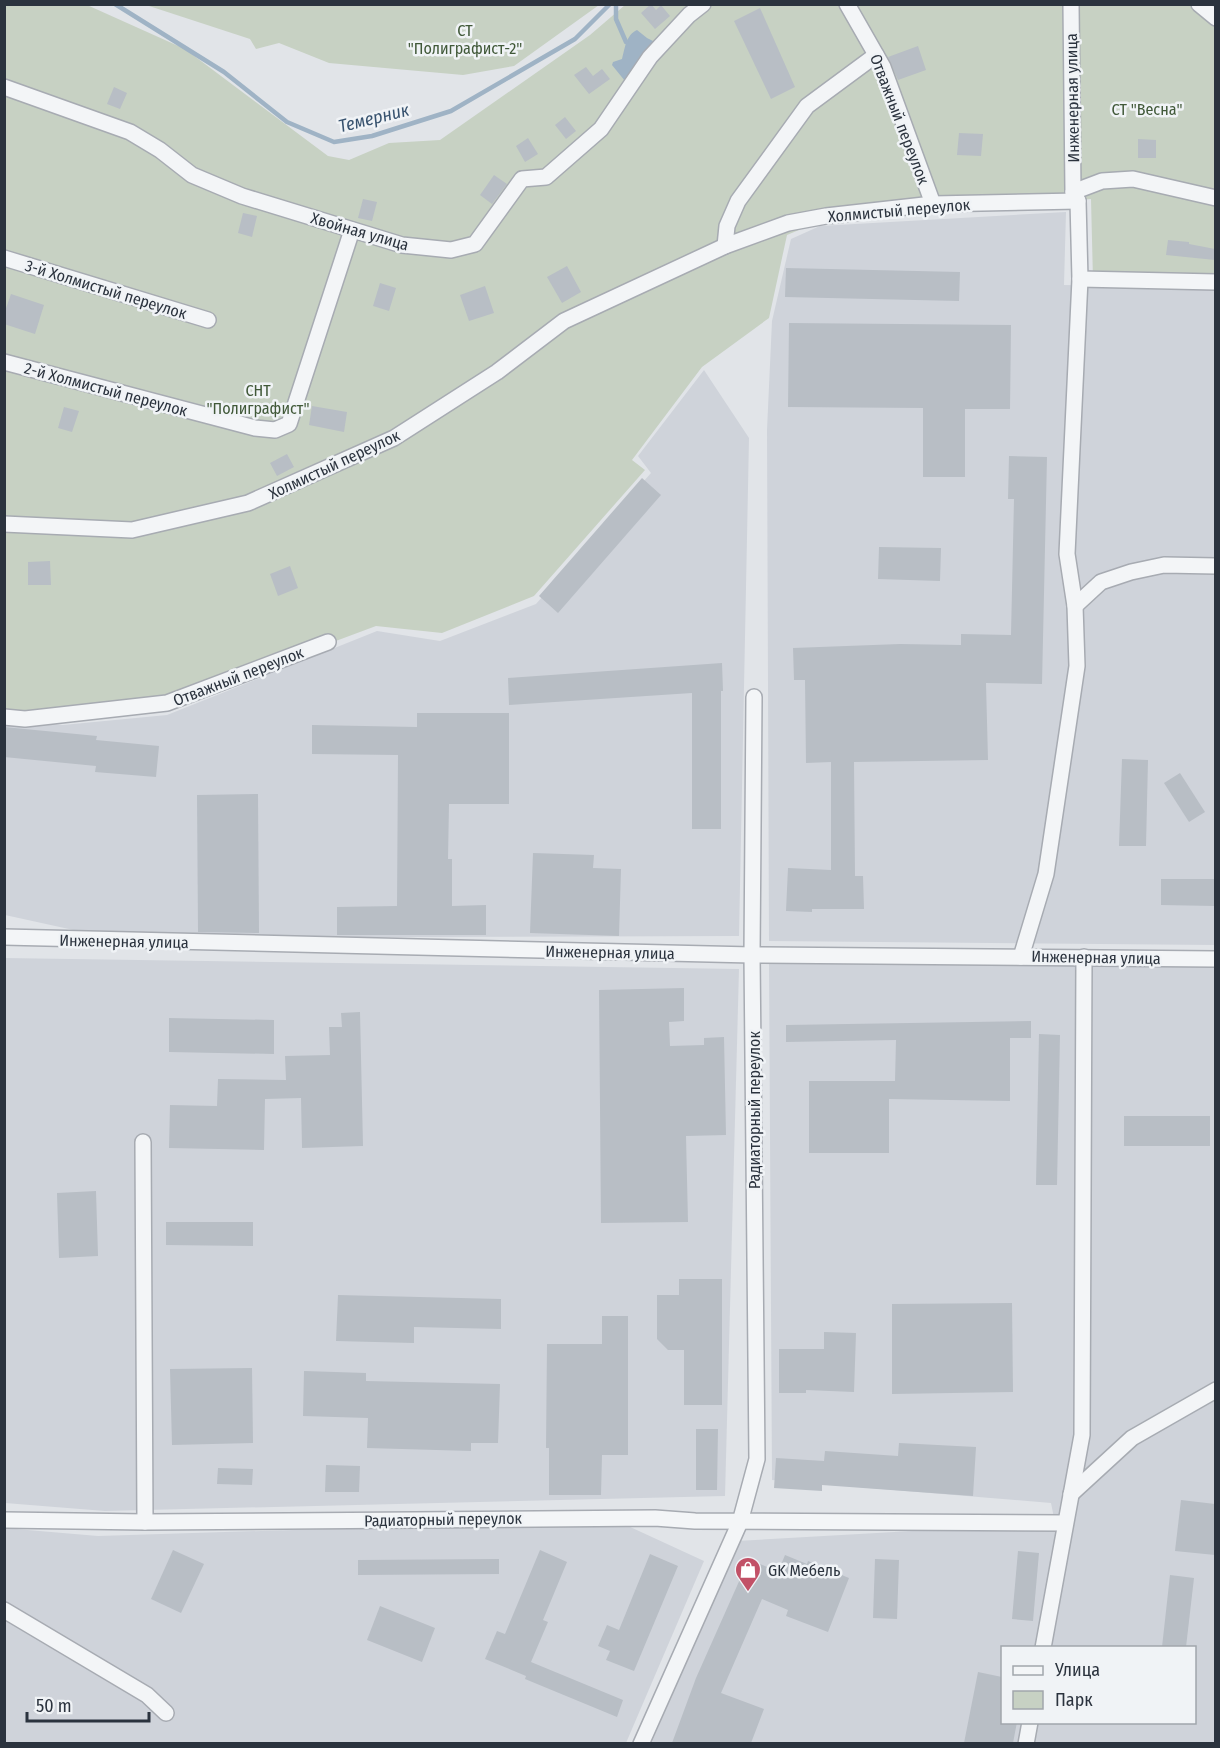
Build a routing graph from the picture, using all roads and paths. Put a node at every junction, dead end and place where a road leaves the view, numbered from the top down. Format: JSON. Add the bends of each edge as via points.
{"nodes":[{"id":1,"x":703,"y":4,"type":"edge"},
{"id":2,"x":847,"y":4,"type":"edge"},
{"id":3,"x":1071,"y":4,"type":"edge"},
{"id":4,"x":1199,"y":4,"type":"edge"},
{"id":5,"x":1215,"y":18,"type":"edge"},
{"id":6,"x":876,"y":55,"type":"junction"},
{"id":7,"x":4,"y":87,"type":"edge"},
{"id":8,"x":1076,"y":197,"type":"junction"},
{"id":9,"x":1215,"y":198,"type":"edge"},
{"id":10,"x":933,"y":204,"type":"junction"},
{"id":11,"x":352,"y":230,"type":"junction"},
{"id":12,"x":725,"y":246,"type":"junction"},
{"id":13,"x":4,"y":258,"type":"edge"},
{"id":14,"x":1080,"y":279,"type":"junction"},
{"id":15,"x":1215,"y":282,"type":"edge"},
{"id":16,"x":208,"y":320,"type":"dead end"},
{"id":17,"x":4,"y":362,"type":"edge"},
{"id":18,"x":4,"y":524,"type":"edge"},
{"id":19,"x":1215,"y":566,"type":"edge"},
{"id":20,"x":1076,"y":606,"type":"junction"},
{"id":21,"x":328,"y":642,"type":"dead end"},
{"id":22,"x":754,"y":697,"type":"dead end"},
{"id":23,"x":4,"y":717,"type":"edge"},
{"id":24,"x":4,"y":937,"type":"edge"},
{"id":25,"x":752,"y":955,"type":"junction"},
{"id":26,"x":1021,"y":957,"type":"junction"},
{"id":27,"x":1084,"y":957,"type":"junction"},
{"id":28,"x":1215,"y":959,"type":"edge"},
{"id":29,"x":143,"y":1142,"type":"dead end"},
{"id":30,"x":1215,"y":1390,"type":"edge"},
{"id":31,"x":1071,"y":1494,"type":"junction"},
{"id":32,"x":4,"y":1520,"type":"edge"},
{"id":33,"x":146,"y":1522,"type":"junction"},
{"id":34,"x":740,"y":1522,"type":"junction"},
{"id":35,"x":1065,"y":1523,"type":"junction"},
{"id":36,"x":4,"y":1610,"type":"edge"},
{"id":37,"x":1043,"y":1646,"type":"edge"},
{"id":38,"x":166,"y":1713,"type":"dead end"},
{"id":39,"x":1030,"y":1724,"type":"edge"},
{"id":40,"x":641,"y":1743,"type":"edge"},
{"id":41,"x":1026,"y":1743,"type":"edge"}],
"edges":[{"from":1,"to":11,"type":"street","name":"Хвойная улица","via":[[650,57],[601,129],[546,177],[522,179],[476,244],[452,250],[402,245]]},
{"from":2,"to":6,"type":"street","name":"Отважный переулок"},
{"from":3,"to":8,"type":"street","name":"Инженерная улица"},
{"from":4,"to":5,"type":"street"},
{"from":6,"to":10,"type":"street","name":"Отважный переулок"},
{"from":6,"to":12,"type":"street","via":[[807,106],[738,201],[727,226]]},
{"from":7,"to":11,"type":"street","name":"Хвойная улица","via":[[130,132],[192,175],[232,192]]},
{"from":8,"to":9,"type":"street","via":[[1102,181],[1133,179]]},
{"from":8,"to":10,"type":"street","name":"Холмистый переулок"},
{"from":8,"to":14,"type":"street","name":"Инженерная улица"},
{"from":10,"to":12,"type":"street","name":"Холмистый переулок","via":[[788,223]]},
{"from":11,"to":17,"type":"street","name":"2-й Холмистый переулок","via":[[289,424],[275,430]]},
{"from":12,"to":18,"type":"street","name":"Холмистый переулок","via":[[564,321],[497,372],[394,438],[248,503],[132,530]]},
{"from":13,"to":16,"type":"street","name":"3-й Холмистый переулок"},
{"from":14,"to":15,"type":"street"},
{"from":14,"to":20,"type":"street","name":"Инженерная улица","via":[[1067,554]]},
{"from":19,"to":20,"type":"street","via":[[1164,565],[1131,572],[1101,582]]},
{"from":20,"to":26,"type":"street","name":"Инженерная улица","via":[[1077,666],[1046,874]]},
{"from":21,"to":23,"type":"street","name":"Отважный переулок","via":[[167,703],[25,719]]},
{"from":22,"to":25,"type":"street","name":"Радиаторный переулок"},
{"from":24,"to":25,"type":"street","name":"Инженерная улица"},
{"from":25,"to":26,"type":"street","name":"Инженерная улица"},
{"from":25,"to":34,"type":"street","name":"Радиаторный переулок","via":[[757,1460]]},
{"from":26,"to":27,"type":"street","name":"Инженерная улица"},
{"from":27,"to":28,"type":"street","name":"Инженерная улица"},
{"from":27,"to":31,"type":"street","via":[[1082,1435]]},
{"from":29,"to":33,"type":"street"},
{"from":30,"to":31,"type":"street","via":[[1132,1438]]},
{"from":31,"to":35,"type":"street"},
{"from":32,"to":33,"type":"street","name":"Радиаторный переулок"},
{"from":33,"to":34,"type":"street","name":"Радиаторный переулок","via":[[655,1518]]},
{"from":34,"to":35,"type":"street","name":"Радиаторный переулок"},
{"from":34,"to":40,"type":"street","name":"Радиаторный переулок"},
{"from":35,"to":37,"type":"street"},
{"from":36,"to":38,"type":"street","via":[[147,1695]]},
{"from":39,"to":41,"type":"street"}]}
